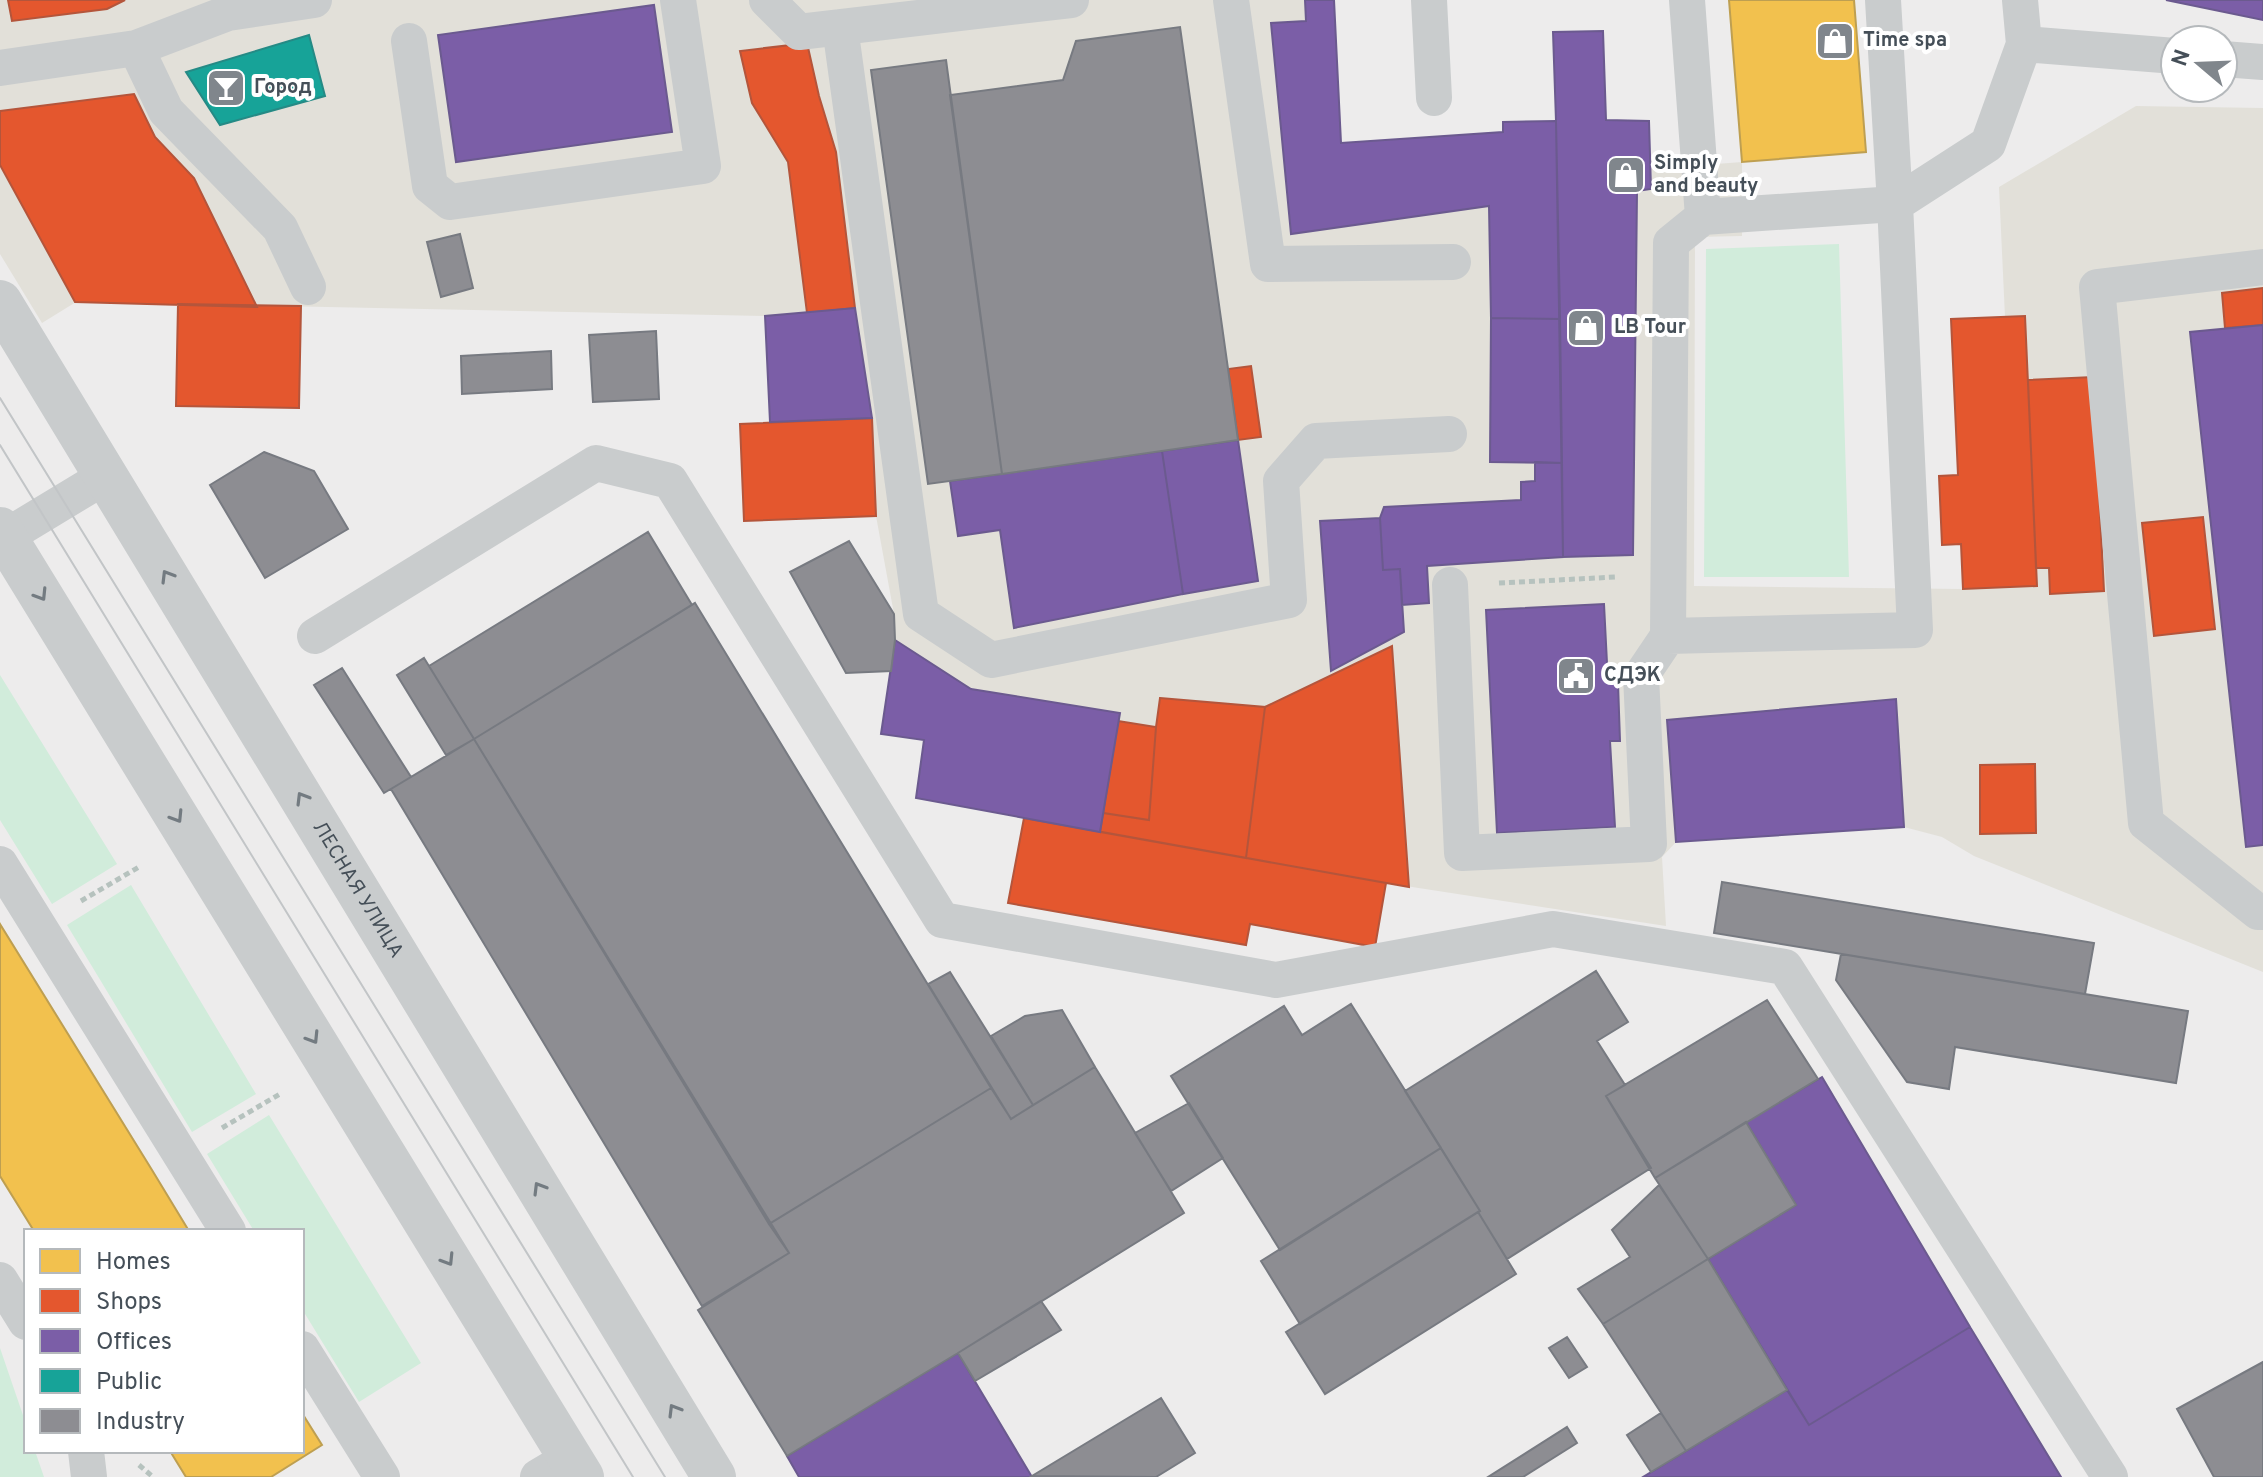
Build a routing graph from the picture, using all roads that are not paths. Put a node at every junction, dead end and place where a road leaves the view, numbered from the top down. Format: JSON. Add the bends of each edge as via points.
{"nodes":[{"id":1,"x":314,"y":0,"type":"edge"},
{"id":2,"x":678,"y":0,"type":"edge"},
{"id":3,"x":767,"y":0,"type":"edge"},
{"id":4,"x":1071,"y":0,"type":"edge"},
{"id":5,"x":1231,"y":0,"type":"edge"},
{"id":6,"x":1429,"y":0,"type":"edge"},
{"id":7,"x":1687,"y":0,"type":"edge"},
{"id":8,"x":1883,"y":0,"type":"edge"},
{"id":9,"x":2020,"y":0,"type":"edge"},
{"id":10,"x":840,"y":27,"type":"junction"},
{"id":11,"x":409,"y":41,"type":"dead end"},
{"id":12,"x":2024,"y":44,"type":"junction"},
{"id":13,"x":136,"y":48,"type":"junction"},
{"id":14,"x":2159,"y":55,"type":"edge"},
{"id":15,"x":2239,"y":60,"type":"edge"},
{"id":16,"x":2263,"y":62,"type":"edge"},
{"id":17,"x":0,"y":68,"type":"edge"},
{"id":18,"x":1434,"y":98,"type":"dead end"},
{"id":19,"x":1895,"y":204,"type":"junction"},
{"id":20,"x":1703,"y":217,"type":"junction"},
{"id":21,"x":1453,"y":262,"type":"dead end"},
{"id":22,"x":2263,"y":267,"type":"edge"},
{"id":23,"x":308,"y":287,"type":"dead end"},
{"id":24,"x":0,"y":302,"type":"edge"},
{"id":25,"x":1449,"y":434,"type":"dead end"},
{"id":26,"x":106,"y":476,"type":"junction"},
{"id":27,"x":2,"y":535,"type":"edge"},
{"id":28,"x":1450,"y":585,"type":"road end"},
{"id":29,"x":315,"y":636,"type":"dead end"},
{"id":30,"x":1668,"y":636,"type":"junction"},
{"id":31,"x":0,"y":864,"type":"edge"},
{"id":32,"x":2263,"y":912,"type":"edge"},
{"id":33,"x":227,"y":1229,"type":"edge"},
{"id":34,"x":0,"y":1280,"type":"edge"},
{"id":35,"x":24,"y":1319,"type":"edge"},
{"id":36,"x":304,"y":1352,"type":"edge"},
{"id":37,"x":86,"y":1453,"type":"edge"},
{"id":38,"x":563,"y":1471,"type":"edge"},
{"id":39,"x":89,"y":1477,"type":"edge"},
{"id":40,"x":382,"y":1477,"type":"edge"},
{"id":41,"x":714,"y":1477,"type":"edge"},
{"id":42,"x":2110,"y":1477,"type":"edge"}],
"edges":[{"from":1,"to":13,"type":"lane","via":[[228,13]]},
{"from":2,"to":11,"type":"lane","via":[[703,166],[450,202],[430,186]]},
{"from":3,"to":10,"type":"lane","via":[[799,32]]},
{"from":4,"to":10,"type":"lane"},
{"from":5,"to":21,"type":"lane","via":[[1268,264]]},
{"from":6,"to":18,"type":"lane"},
{"from":7,"to":20,"type":"lane"},
{"from":8,"to":19,"type":"lane"},
{"from":9,"to":12,"type":"lane"},
{"from":10,"to":25,"type":"lane","via":[[921,614],[991,660],[1289,600],[1281,481],[1316,441]]},
{"from":12,"to":14,"type":"lane"},
{"from":12,"to":19,"type":"lane","via":[[1988,144]]},
{"from":13,"to":17,"type":"lane"},
{"from":13,"to":23,"type":"lane","via":[[166,111],[280,228]]},
{"from":15,"to":16,"type":"lane"},
{"from":19,"to":20,"type":"lane"},
{"from":19,"to":30,"type":"lane","via":[[1915,630]]},
{"from":20,"to":30,"type":"lane","via":[[1671,243]]},
{"from":22,"to":32,"type":"lane","via":[[2097,287],[2146,823]]},
{"from":24,"to":26,"type":"street","name":"ЛЕСНАЯ УЛИЦА"},
{"from":26,"to":27,"type":"lane"},
{"from":41,"to":26,"type":"street","name":"ЛЕСНАЯ УЛИЦА","one_way":true},
{"from":27,"to":38,"type":"street","one_way":true},
{"from":28,"to":30,"type":"lane","via":[[1462,853],[1649,844],[1641,676]]},
{"from":29,"to":42,"type":"lane","via":[[596,463],[670,481],[942,920],[1276,980],[1553,929],[1785,967]]},
{"from":31,"to":33,"type":"lane"},
{"from":34,"to":35,"type":"lane"},
{"from":36,"to":40,"type":"lane"},
{"from":37,"to":39,"type":"lane"}]}
